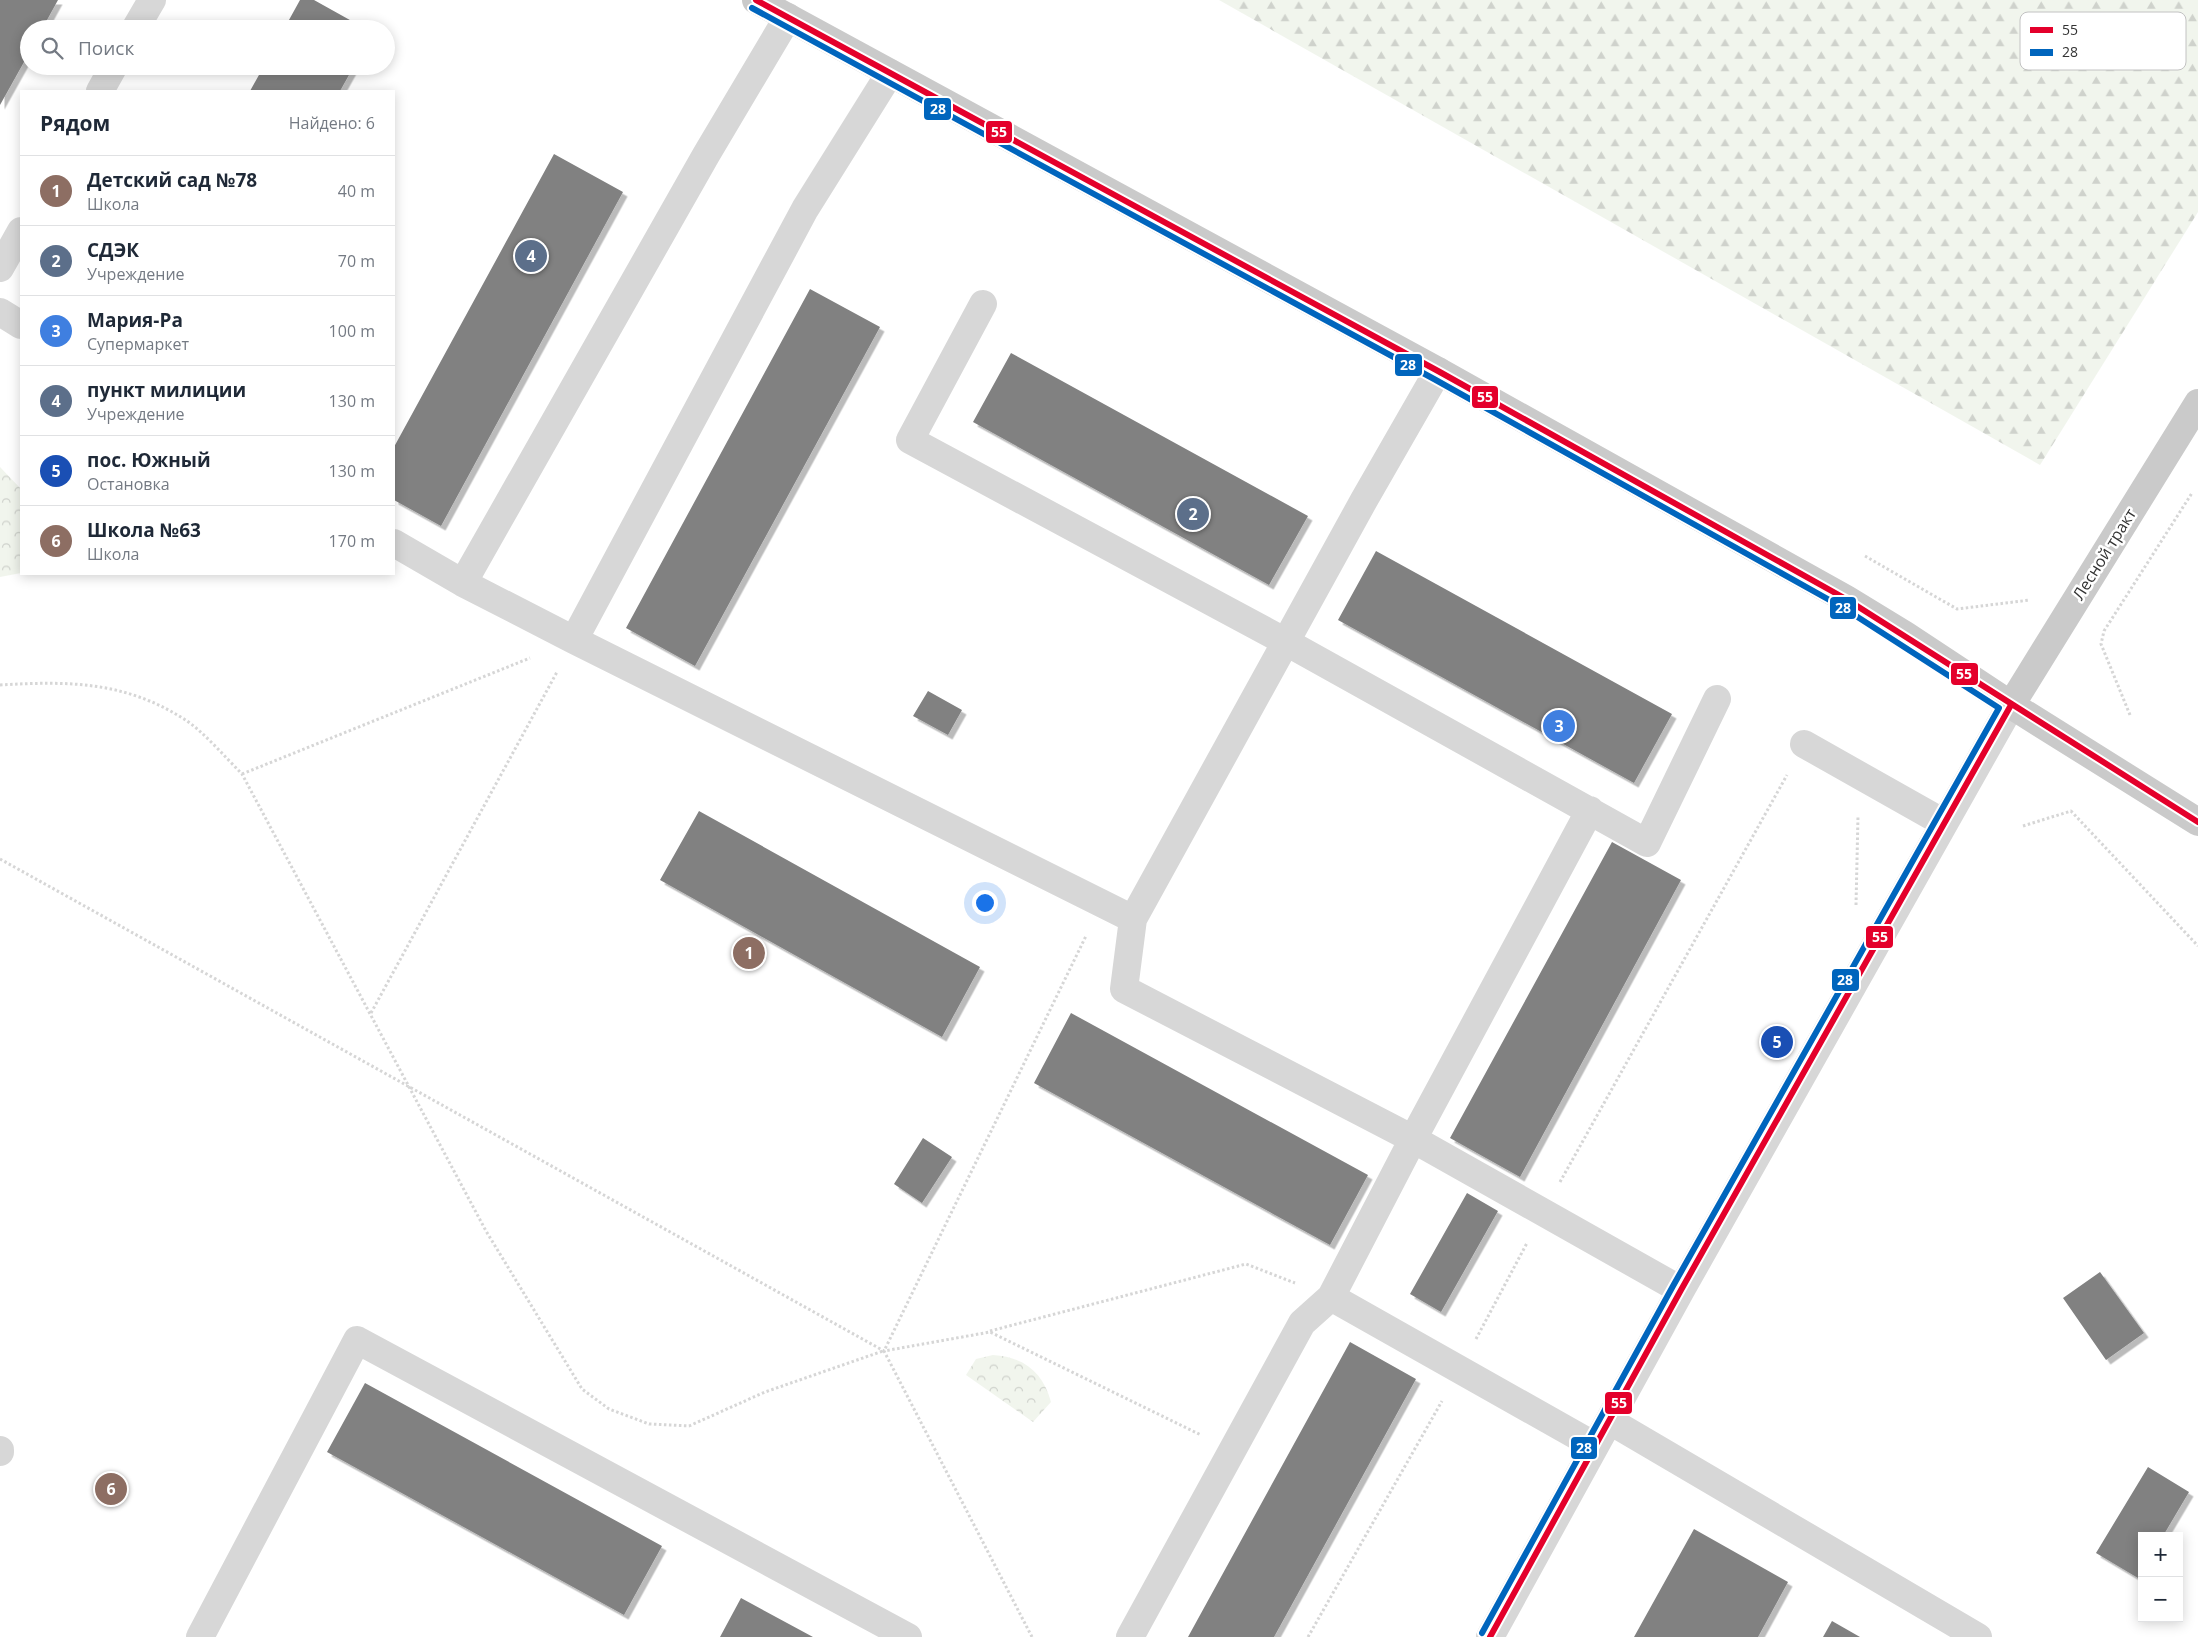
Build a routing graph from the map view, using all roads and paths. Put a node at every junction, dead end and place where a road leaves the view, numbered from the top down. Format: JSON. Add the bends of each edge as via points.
{"nodes":[{"id":1,"x":152,"y":0,"type":"edge"},
{"id":2,"x":756,"y":0,"type":"edge"},
{"id":3,"x":788,"y":17,"type":"junction"},
{"id":4,"x":140,"y":20,"type":"edge"},
{"id":5,"x":890,"y":73,"type":"junction"},
{"id":6,"x":109,"y":75,"type":"edge"},
{"id":7,"x":101,"y":90,"type":"edge"},
{"id":8,"x":20,"y":233,"type":"edge"},
{"id":9,"x":0,"y":268,"type":"edge"},
{"id":10,"x":983,"y":304,"type":"dead end"},
{"id":11,"x":0,"y":312,"type":"edge"},
{"id":12,"x":20,"y":324,"type":"edge"},
{"id":13,"x":1438,"y":371,"type":"junction"},
{"id":14,"x":2198,"y":403,"type":"edge"},
{"id":15,"x":2192,"y":493,"type":"dead end"},
{"id":16,"x":395,"y":544,"type":"edge"},
{"id":17,"x":1866,"y":556,"type":"dead end"},
{"id":18,"x":463,"y":584,"type":"junction"},
{"id":19,"x":2030,"y":600,"type":"dead end"},
{"id":20,"x":574,"y":640,"type":"junction"},
{"id":21,"x":1286,"y":642,"type":"junction"},
{"id":22,"x":0,"y":685,"type":"edge"},
{"id":23,"x":1717,"y":699,"type":"dead end"},
{"id":24,"x":2011,"y":705,"type":"junction"},
{"id":25,"x":2130,"y":715,"type":"dead end"},
{"id":26,"x":1804,"y":744,"type":"dead end"},
{"id":27,"x":242,"y":774,"type":"junction"},
{"id":28,"x":1859,"y":775,"type":"junction"},
{"id":29,"x":1590,"y":810,"type":"junction"},
{"id":30,"x":1944,"y":822,"type":"junction"},
{"id":31,"x":2198,"y":822,"type":"edge"},
{"id":32,"x":2023,"y":826,"type":"dead end"},
{"id":33,"x":0,"y":860,"type":"edge"},
{"id":34,"x":1102,"y":904,"type":"junction"},
{"id":35,"x":1856,"y":910,"type":"dead end"},
{"id":36,"x":1133,"y":919,"type":"junction"},
{"id":37,"x":2198,"y":946,"type":"edge"},
{"id":38,"x":371,"y":1013,"type":"junction"},
{"id":39,"x":410,"y":1088,"type":"junction"},
{"id":40,"x":1413,"y":1139,"type":"junction"},
{"id":41,"x":1681,"y":1290,"type":"junction"},
{"id":42,"x":1332,"y":1297,"type":"junction"},
{"id":43,"x":990,"y":1332,"type":"junction"},
{"id":44,"x":884,"y":1351,"type":"junction"},
{"id":45,"x":1610,"y":1421,"type":"junction"},
{"id":46,"x":1595,"y":1446,"type":"junction"},
{"id":47,"x":1232,"y":1450,"type":"junction"},
{"id":48,"x":200,"y":1637,"type":"edge"},
{"id":49,"x":908,"y":1637,"type":"edge"},
{"id":50,"x":1032,"y":1637,"type":"edge"},
{"id":51,"x":1130,"y":1637,"type":"edge"},
{"id":52,"x":1490,"y":1637,"type":"edge"},
{"id":53,"x":1978,"y":1637,"type":"edge"}],
"edges":[{"from":1,"to":4,"type":"street"},
{"from":2,"to":3,"type":"main road"},
{"from":3,"to":5,"type":"main road"},
{"from":3,"to":18,"type":"street","via":[[706,155]]},
{"from":5,"to":13,"type":"main road"},
{"from":5,"to":20,"type":"street","via":[[805,209]]},
{"from":6,"to":7,"type":"street"},
{"from":8,"to":9,"type":"street"},
{"from":10,"to":21,"type":"street","via":[[910,440]]},
{"from":11,"to":12,"type":"street"},
{"from":13,"to":21,"type":"street"},
{"from":13,"to":24,"type":"main road","via":[[1846,599]]},
{"from":14,"to":24,"type":"main road","name":"Лесной тракт"},
{"from":15,"to":25,"type":"path","via":[[2104,631],[2101,644]]},
{"from":16,"to":18,"type":"street"},
{"from":17,"to":19,"type":"path","via":[[1957,609]]},
{"from":18,"to":20,"type":"street"},
{"from":20,"to":27,"type":"path"},
{"from":20,"to":34,"type":"street"},
{"from":20,"to":38,"type":"path"},
{"from":21,"to":29,"type":"street"},
{"from":21,"to":36,"type":"street"},
{"from":22,"to":27,"type":"path","via":[[86,683],[140,696],[185,719]]},
{"from":23,"to":29,"type":"street","via":[[1647,843]]},
{"from":24,"to":30,"type":"street"},
{"from":24,"to":31,"type":"main road"},
{"from":26,"to":28,"type":"street"},
{"from":27,"to":38,"type":"path"},
{"from":28,"to":30,"type":"street"},
{"from":28,"to":35,"type":"path"},
{"from":29,"to":40,"type":"street"},
{"from":30,"to":41,"type":"street"},
{"from":32,"to":37,"type":"path","via":[[2071,811]]},
{"from":33,"to":39,"type":"path"},
{"from":34,"to":36,"type":"street"},
{"from":34,"to":44,"type":"path"},
{"from":36,"to":40,"type":"street","via":[[1124,989]]},
{"from":38,"to":39,"type":"path"},
{"from":39,"to":44,"type":"path"},
{"from":39,"to":44,"type":"path","via":[[486,1231],[550,1339],[582,1389],[609,1409],[649,1424],[689,1426],[765,1392]]},
{"from":40,"to":41,"type":"street"},
{"from":40,"to":42,"type":"street"},
{"from":41,"to":45,"type":"street"},
{"from":42,"to":43,"type":"path","via":[[1246,1264]]},
{"from":42,"to":46,"type":"street"},
{"from":42,"to":47,"type":"street","via":[[1302,1323]]},
{"from":43,"to":44,"type":"path"},
{"from":43,"to":47,"type":"path"},
{"from":44,"to":50,"type":"path"},
{"from":45,"to":46,"type":"street"},
{"from":45,"to":53,"type":"street"},
{"from":46,"to":52,"type":"street"},
{"from":47,"to":51,"type":"street"},
{"from":48,"to":49,"type":"street","via":[[357,1340]]}]}
